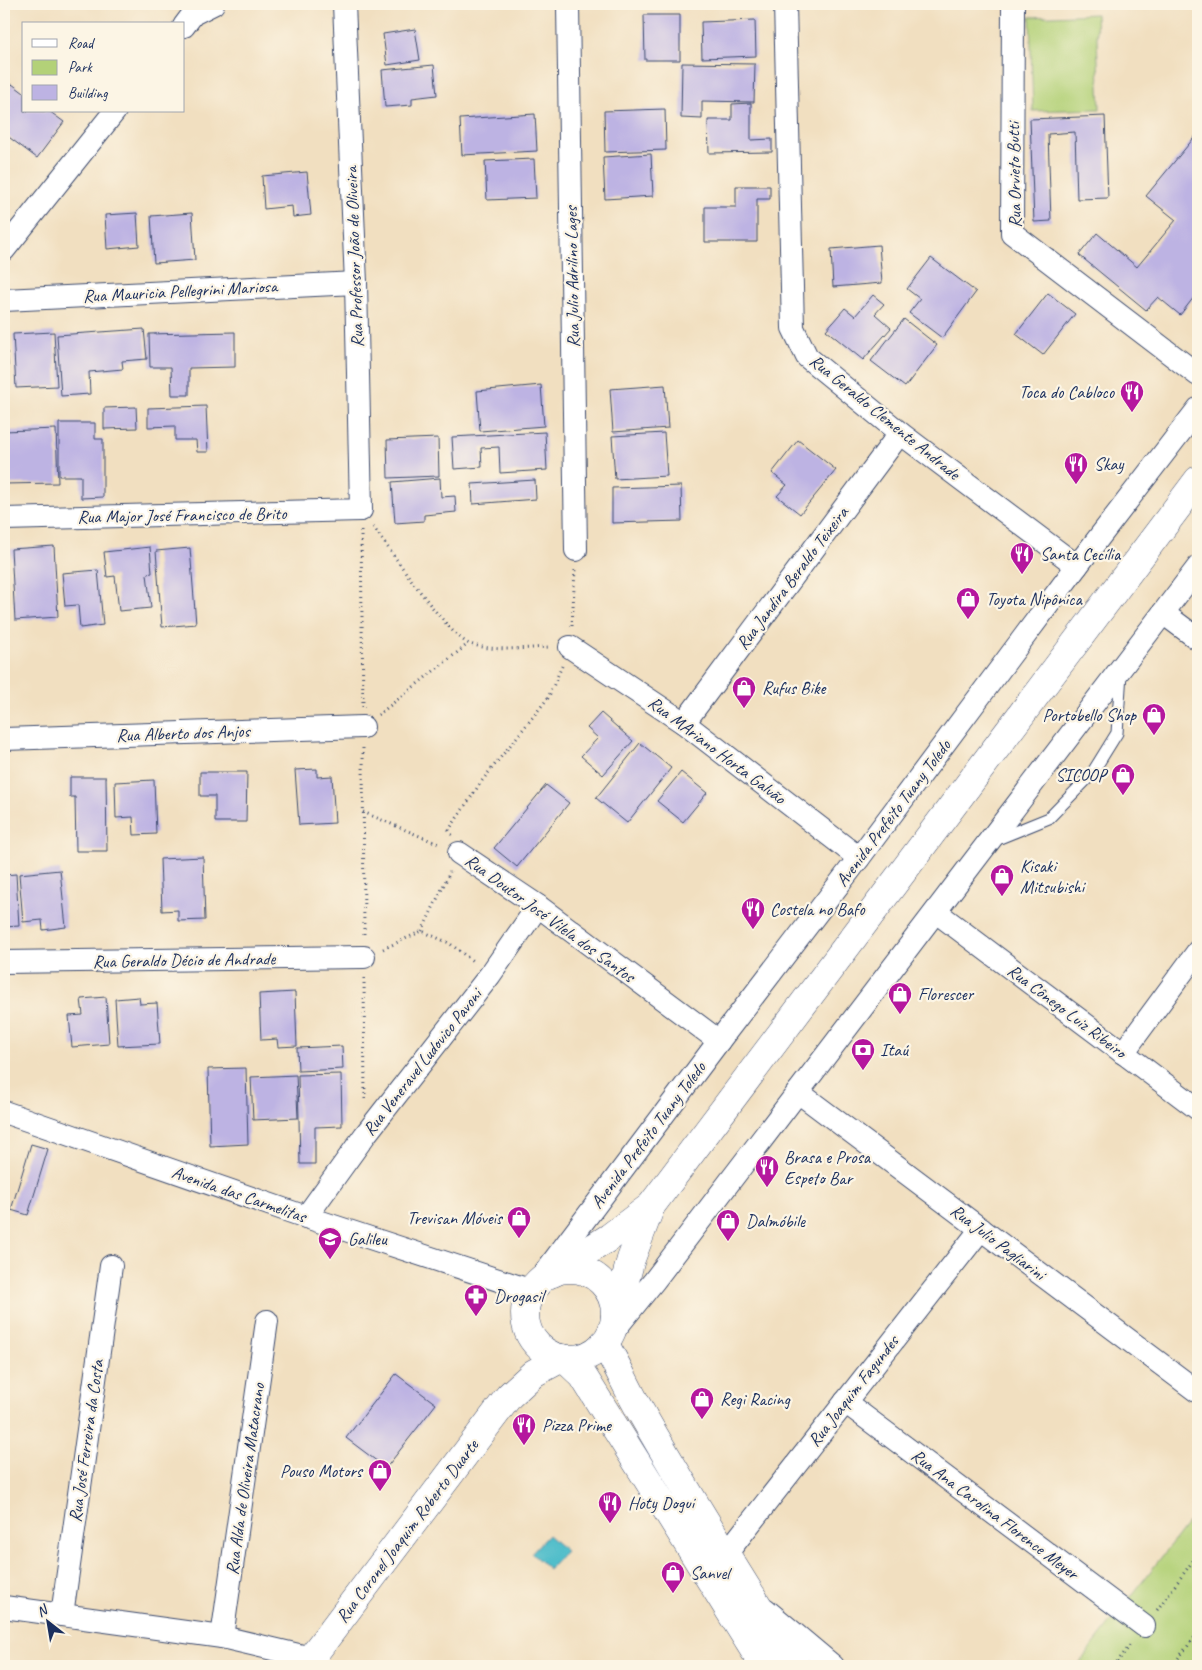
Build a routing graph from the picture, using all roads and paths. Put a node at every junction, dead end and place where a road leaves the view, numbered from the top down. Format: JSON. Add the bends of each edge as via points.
{"nodes":[{"id":1,"x":213,"y":4,"type":"edge"},
{"id":2,"x":344,"y":4,"type":"edge"},
{"id":3,"x":568,"y":4,"type":"edge"},
{"id":4,"x":785,"y":4,"type":"edge"},
{"id":5,"x":1013,"y":4,"type":"edge"},
{"id":6,"x":185,"y":25,"type":"edge"},
{"id":7,"x":114,"y":112,"type":"edge"},
{"id":8,"x":4,"y":250,"type":"edge"},
{"id":9,"x":356,"y":283,"type":"junction"},
{"id":10,"x":4,"y":300,"type":"edge"},
{"id":11,"x":1198,"y":374,"type":"edge"},
{"id":12,"x":1198,"y":410,"type":"edge"},
{"id":13,"x":900,"y":433,"type":"junction"},
{"id":14,"x":1198,"y":480,"type":"edge"},
{"id":15,"x":360,"y":510,"type":"junction"},
{"id":16,"x":4,"y":519,"type":"edge"},
{"id":17,"x":576,"y":550,"type":"joint"},
{"id":18,"x":1077,"y":566,"type":"junction"},
{"id":19,"x":1198,"y":568,"type":"edge"},
{"id":20,"x":1163,"y":613,"type":"junction"},
{"id":21,"x":1198,"y":639,"type":"edge"},
{"id":22,"x":468,"y":644,"type":"junction"},
{"id":23,"x":570,"y":647,"type":"junction"},
{"id":24,"x":1122,"y":668,"type":"junction"},
{"id":25,"x":684,"y":723,"type":"junction"},
{"id":26,"x":363,"y":727,"type":"joint"},
{"id":27,"x":4,"y":738,"type":"edge"},
{"id":28,"x":363,"y":812,"type":"dead end"},
{"id":29,"x":988,"y":843,"type":"junction"},
{"id":30,"x":459,"y":853,"type":"junction"},
{"id":31,"x":859,"y":858,"type":"junction"},
{"id":32,"x":538,"y":906,"type":"junction"},
{"id":33,"x":936,"y":912,"type":"junction"},
{"id":34,"x":422,"y":932,"type":"junction"},
{"id":35,"x":1198,"y":951,"type":"edge"},
{"id":36,"x":364,"y":958,"type":"junction"},
{"id":37,"x":4,"y":962,"type":"edge"},
{"id":38,"x":490,"y":975,"type":"junction"},
{"id":39,"x":719,"y":1041,"type":"junction"},
{"id":40,"x":1123,"y":1053,"type":"junction"},
{"id":41,"x":798,"y":1092,"type":"junction"},
{"id":42,"x":1198,"y":1110,"type":"edge"},
{"id":43,"x":4,"y":1112,"type":"edge"},
{"id":44,"x":365,"y":1135,"type":"junction"},
{"id":45,"x":651,"y":1206,"type":"junction"},
{"id":46,"x":306,"y":1218,"type":"junction"},
{"id":47,"x":981,"y":1229,"type":"junction"},
{"id":48,"x":111,"y":1266,"type":"dead end"},
{"id":49,"x":539,"y":1283,"type":"junction"},
{"id":50,"x":267,"y":1321,"type":"dead end"},
{"id":51,"x":529,"y":1333,"type":"junction"},
{"id":52,"x":608,"y":1334,"type":"junction"},
{"id":53,"x":563,"y":1358,"type":"junction"},
{"id":54,"x":1198,"y":1392,"type":"edge"},
{"id":55,"x":509,"y":1396,"type":"junction"},
{"id":56,"x":845,"y":1402,"type":"junction"},
{"id":57,"x":726,"y":1554,"type":"junction"},
{"id":58,"x":754,"y":1600,"type":"junction"},
{"id":59,"x":4,"y":1607,"type":"edge"},
{"id":60,"x":62,"y":1615,"type":"junction"},
{"id":61,"x":1144,"y":1626,"type":"dead end"},
{"id":62,"x":1198,"y":1633,"type":"edge"},
{"id":63,"x":222,"y":1637,"type":"junction"},
{"id":64,"x":309,"y":1662,"type":"edge"},
{"id":65,"x":764,"y":1666,"type":"edge"},
{"id":66,"x":796,"y":1666,"type":"edge"},
{"id":67,"x":834,"y":1666,"type":"edge"},
{"id":68,"x":1172,"y":1666,"type":"edge"}],
"edges":[{"from":1,"to":6,"type":"street","via":[[193,14]]},
{"from":2,"to":9,"type":"street","name":"Rua Professor João de Oliveira"},
{"from":3,"to":17,"type":"street","name":"Rua Julio Adrilino Lages"},
{"from":4,"to":13,"type":"street","name":"Rua Geraldo Clemente Andrade","via":[[793,328],[807,357]]},
{"from":5,"to":11,"type":"street","name":"Rua Orvieto Butti","via":[[1012,233]]},
{"from":7,"to":8,"type":"street"},
{"from":9,"to":10,"type":"street","name":"Rua Mauricia Pellegrini Mariosa"},
{"from":9,"to":15,"type":"street","name":"Rua Professor João de Oliveira"},
{"from":12,"to":18,"type":"street","name":"Avenida Prefeito Tuany Toledo"},
{"from":13,"to":18,"type":"street","name":"Rua Geraldo Clemente Andrade"},
{"from":13,"to":25,"type":"street","name":"Rua Jandira Beraldo Teixeira"},
{"from":14,"to":45,"type":"main road","name":"Avenida Prefeito Tuany Toledo"},
{"from":15,"to":16,"type":"street","name":"Rua Major José Francisco de Brito"},
{"from":15,"to":22,"type":"path","via":[[442,620]]},
{"from":17,"to":23,"type":"path"},
{"from":18,"to":31,"type":"street","name":"Avenida Prefeito Tuany Toledo"},
{"from":19,"to":20,"type":"street"},
{"from":20,"to":21,"type":"street"},
{"from":20,"to":24,"type":"street"},
{"from":22,"to":23,"type":"path","via":[[500,649]]},
{"from":22,"to":26,"type":"path"},
{"from":23,"to":25,"type":"street","name":"Rua MAriano Horta Galvão"},
{"from":23,"to":30,"type":"path","name":"Rua Doutor José Vilela dos Santos","via":[[548,698],[481,782],[449,830]]},
{"from":24,"to":29,"type":"street"},
{"from":24,"to":29,"type":"lane","via":[[1117,733],[1091,775],[1049,818]]},
{"from":25,"to":31,"type":"street","name":"Rua MAriano Horta Galvão"},
{"from":26,"to":27,"type":"street","name":"Rua Alberto dos Anjos"},
{"from":28,"to":30,"type":"path"},
{"from":29,"to":33,"type":"street"},
{"from":30,"to":32,"type":"street","name":"Rua Doutor José Vilela dos Santos"},
{"from":30,"to":34,"type":"path"},
{"from":31,"to":39,"type":"street","name":"Avenida Prefeito Tuany Toledo"},
{"from":32,"to":38,"type":"street","name":"Rua Veneravel Ludovico Pavoni"},
{"from":32,"to":39,"type":"street","name":"Rua Doutor José Vilela dos Santos"},
{"from":33,"to":40,"type":"street","name":"Rua Cônego Luiz Ribeiro"},
{"from":33,"to":41,"type":"street"},
{"from":34,"to":36,"type":"path"},
{"from":34,"to":38,"type":"path","via":[[450,943]]},
{"from":35,"to":40,"type":"street"},
{"from":36,"to":37,"type":"street","name":"Rua Geraldo Décio de Andrade"},
{"from":36,"to":44,"type":"path"},
{"from":38,"to":44,"type":"street","name":"Rua Veneravel Ludovico Pavoni"},
{"from":39,"to":49,"type":"street","name":"Avenida Prefeito Tuany Toledo"},
{"from":40,"to":42,"type":"street","name":"Rua Cônego Luiz Ribeiro"},
{"from":41,"to":47,"type":"street","name":"Rua Julio Pagliarini"},
{"from":41,"to":52,"type":"street","via":[[654,1280]]},
{"from":43,"to":46,"type":"street","name":"Avenida das Carmelitas"},
{"from":44,"to":46,"type":"street","name":"Rua Veneravel Ludovico Pavoni"},
{"from":45,"to":49,"type":"main road","name":"Avenida Prefeito Tuany Toledo"},
{"from":45,"to":52,"type":"main road","name":"Avenida Prefeito Tuany Toledo"},
{"from":46,"to":49,"type":"street","name":"Avenida das Carmelitas"},
{"from":47,"to":54,"type":"street","name":"Rua Julio Pagliarini"},
{"from":47,"to":56,"type":"street","name":"Rua Joaquim Fagundes"},
{"from":48,"to":60,"type":"street","name":"Rua José Ferreira da Costa"},
{"from":49,"to":51,"type":"main road","via":[[527,1300],[525,1311]]},
{"from":49,"to":52,"type":"main road","via":[[564,1270],[588,1272],[598,1279],[606,1287],[615,1309]]},
{"from":50,"to":63,"type":"street","name":"Rua Alda de Oliveira Matacrano"},
{"from":51,"to":53,"type":"main road","via":[[542,1349]]},
{"from":51,"to":55,"type":"main road","name":"Rua Coronel Joaquim Roberto Duarte"},
{"from":52,"to":53,"type":"main road","via":[[596,1350],[586,1356]]},
{"from":52,"to":57,"type":"main road","via":[[618,1366],[637,1405]]},
{"from":53,"to":55,"type":"main road","name":"Rua Coronel Joaquim Roberto Duarte","via":[[534,1373]]},
{"from":53,"to":65,"type":"main road","via":[[583,1376]]},
{"from":55,"to":64,"type":"main road","name":"Rua Coronel Joaquim Roberto Duarte"},
{"from":56,"to":57,"type":"street","name":"Rua Joaquim Fagundes"},
{"from":56,"to":61,"type":"street","name":"Rua Ana Carolina Florence Meyer"},
{"from":57,"to":58,"type":"main road"},
{"from":58,"to":66,"type":"main road"},
{"from":58,"to":67,"type":"street"},
{"from":59,"to":60,"type":"street"},
{"from":60,"to":63,"type":"street"},
{"from":62,"to":68,"type":"path"},
{"from":63,"to":64,"type":"street"}]}
